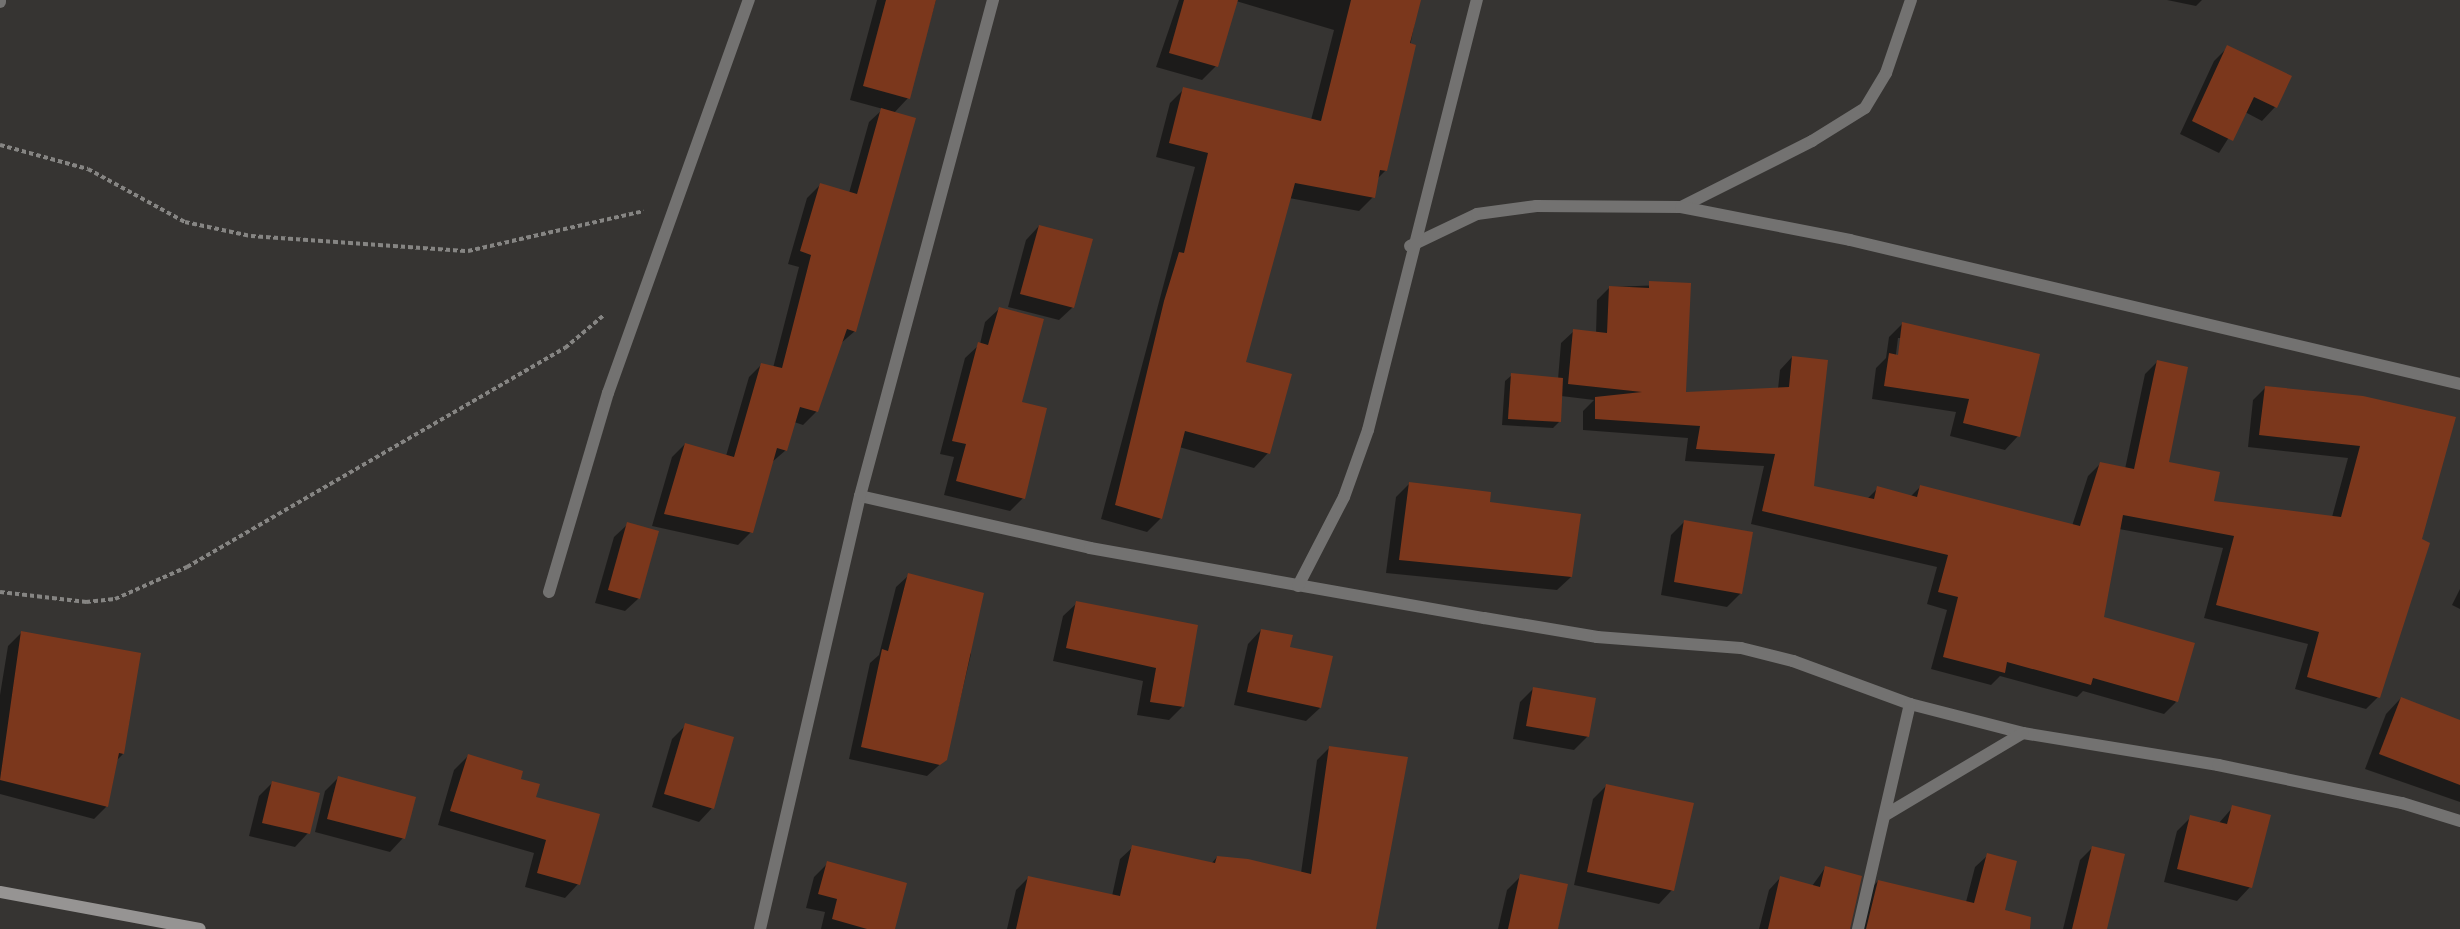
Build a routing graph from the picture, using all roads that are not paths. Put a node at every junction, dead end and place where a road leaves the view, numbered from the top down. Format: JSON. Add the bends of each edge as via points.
{"nodes":[{"id":1,"x":749,"y":0,"type":"edge"},
{"id":2,"x":993,"y":0,"type":"edge"},
{"id":3,"x":1477,"y":0,"type":"edge"},
{"id":4,"x":1911,"y":0,"type":"edge"},
{"id":5,"x":1681,"y":207,"type":"junction"},
{"id":6,"x":1410,"y":246,"type":"junction"},
{"id":7,"x":2460,"y":384,"type":"edge"},
{"id":8,"x":860,"y":496,"type":"junction"},
{"id":9,"x":1298,"y":586,"type":"junction"},
{"id":10,"x":549,"y":592,"type":"dead end"},
{"id":11,"x":1910,"y":704,"type":"junction"},
{"id":12,"x":2023,"y":733,"type":"junction"},
{"id":13,"x":1887,"y":814,"type":"junction"},
{"id":14,"x":2460,"y":821,"type":"edge"},
{"id":15,"x":0,"y":892,"type":"edge"},
{"id":16,"x":200,"y":929,"type":"edge"},
{"id":17,"x":760,"y":929,"type":"edge"},
{"id":18,"x":1858,"y":929,"type":"edge"}],
"edges":[{"from":1,"to":10,"type":"street","via":[[608,393]]},
{"from":2,"to":8,"type":"street"},
{"from":3,"to":6,"type":"street"},
{"from":4,"to":5,"type":"street","via":[[1886,73],[1865,108],[1812,141]]},
{"from":5,"to":6,"type":"street","via":[[1536,206],[1501,211],[1445,226]]},
{"from":5,"to":7,"type":"street","via":[[1850,240]]},
{"from":6,"to":9,"type":"street","via":[[1368,430],[1344,497]]},
{"from":8,"to":9,"type":"street","via":[[1090,548]]},
{"from":8,"to":17,"type":"street"},
{"from":9,"to":11,"type":"street","via":[[1598,638],[1741,648],[1793,661]]},
{"from":11,"to":12,"type":"street"},
{"from":11,"to":13,"type":"street"},
{"from":12,"to":13,"type":"street"},
{"from":12,"to":14,"type":"street","via":[[2218,765],[2402,803]]},
{"from":13,"to":18,"type":"street"},
{"from":15,"to":16,"type":"street"}]}
